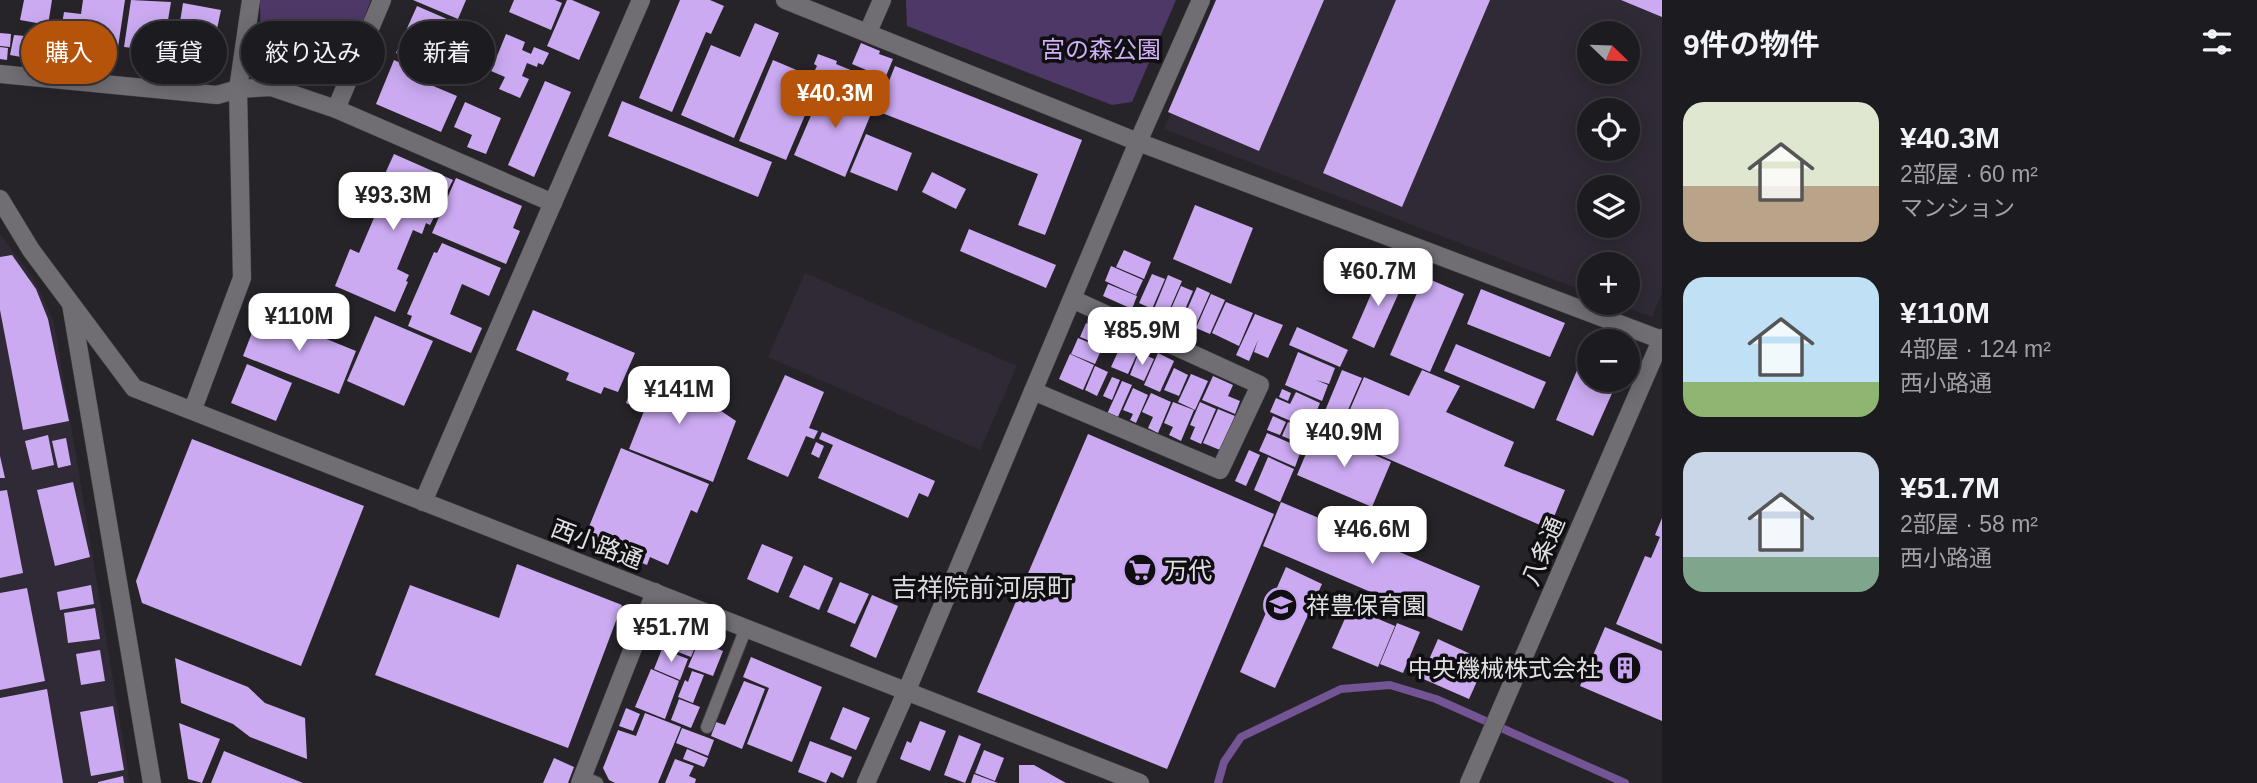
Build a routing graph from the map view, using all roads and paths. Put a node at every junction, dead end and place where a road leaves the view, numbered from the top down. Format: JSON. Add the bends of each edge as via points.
{"nodes":[{"id":1,"x":251,"y":0,"type":"edge"},
{"id":2,"x":382,"y":0,"type":"edge"},
{"id":3,"x":641,"y":0,"type":"edge"},
{"id":4,"x":785,"y":0,"type":"edge"},
{"id":5,"x":882,"y":0,"type":"edge"},
{"id":6,"x":1201,"y":0,"type":"edge"},
{"id":7,"x":868,"y":32,"type":"junction"},
{"id":8,"x":0,"y":74,"type":"edge"},
{"id":9,"x":238,"y":89,"type":"junction"},
{"id":10,"x":336,"y":109,"type":"junction"},
{"id":11,"x":1138,"y":142,"type":"junction"},
{"id":12,"x":0,"y":199,"type":"edge"},
{"id":13,"x":553,"y":203,"type":"junction"},
{"id":14,"x":1072,"y":299,"type":"junction"},
{"id":15,"x":72,"y":304,"type":"junction"},
{"id":16,"x":1662,"y":339,"type":"edge"},
{"id":17,"x":1033,"y":391,"type":"junction"},
{"id":18,"x":193,"y":409,"type":"junction"},
{"id":19,"x":423,"y":502,"type":"junction"},
{"id":20,"x":655,"y":592,"type":"junction"},
{"id":21,"x":746,"y":628,"type":"junction"},
{"id":22,"x":907,"y":690,"type":"junction"},
{"id":23,"x":707,"y":727,"type":"dead end"},
{"id":24,"x":587,"y":781,"type":"edge"},
{"id":25,"x":152,"y":783,"type":"edge"},
{"id":26,"x":866,"y":783,"type":"edge"},
{"id":27,"x":1139,"y":783,"type":"edge"},
{"id":28,"x":1469,"y":783,"type":"edge"}],
"edges":[{"from":1,"to":9,"type":"street"},
{"from":2,"to":10,"type":"street"},
{"from":3,"to":13,"type":"street"},
{"from":4,"to":7,"type":"street"},
{"from":5,"to":7,"type":"street"},
{"from":6,"to":11,"type":"street"},
{"from":7,"to":11,"type":"street"},
{"from":8,"to":9,"type":"street","via":[[217,95]]},
{"from":9,"to":10,"type":"street","via":[[271,87]]},
{"from":9,"to":18,"type":"street","via":[[242,278]]},
{"from":10,"to":13,"type":"street"},
{"from":11,"to":14,"type":"street"},
{"from":11,"to":16,"type":"street"},
{"from":12,"to":15,"type":"street","name":"西小路通"},
{"from":13,"to":19,"type":"street"},
{"from":14,"to":17,"type":"street"},
{"from":14,"to":17,"type":"street","via":[[1260,385],[1220,470]]},
{"from":15,"to":18,"type":"street","name":"西小路通","via":[[134,388]]},
{"from":15,"to":25,"type":"street"},
{"from":16,"to":28,"type":"street","name":"八条通"},
{"from":17,"to":22,"type":"street"},
{"from":18,"to":19,"type":"street","name":"西小路通"},
{"from":19,"to":20,"type":"street","name":"西小路通"},
{"from":20,"to":21,"type":"street","name":"西小路通"},
{"from":20,"to":24,"type":"street"},
{"from":21,"to":22,"type":"street","name":"西小路通"},
{"from":21,"to":23,"type":"lane"},
{"from":22,"to":26,"type":"street"},
{"from":22,"to":27,"type":"street","name":"西小路通"}]}
